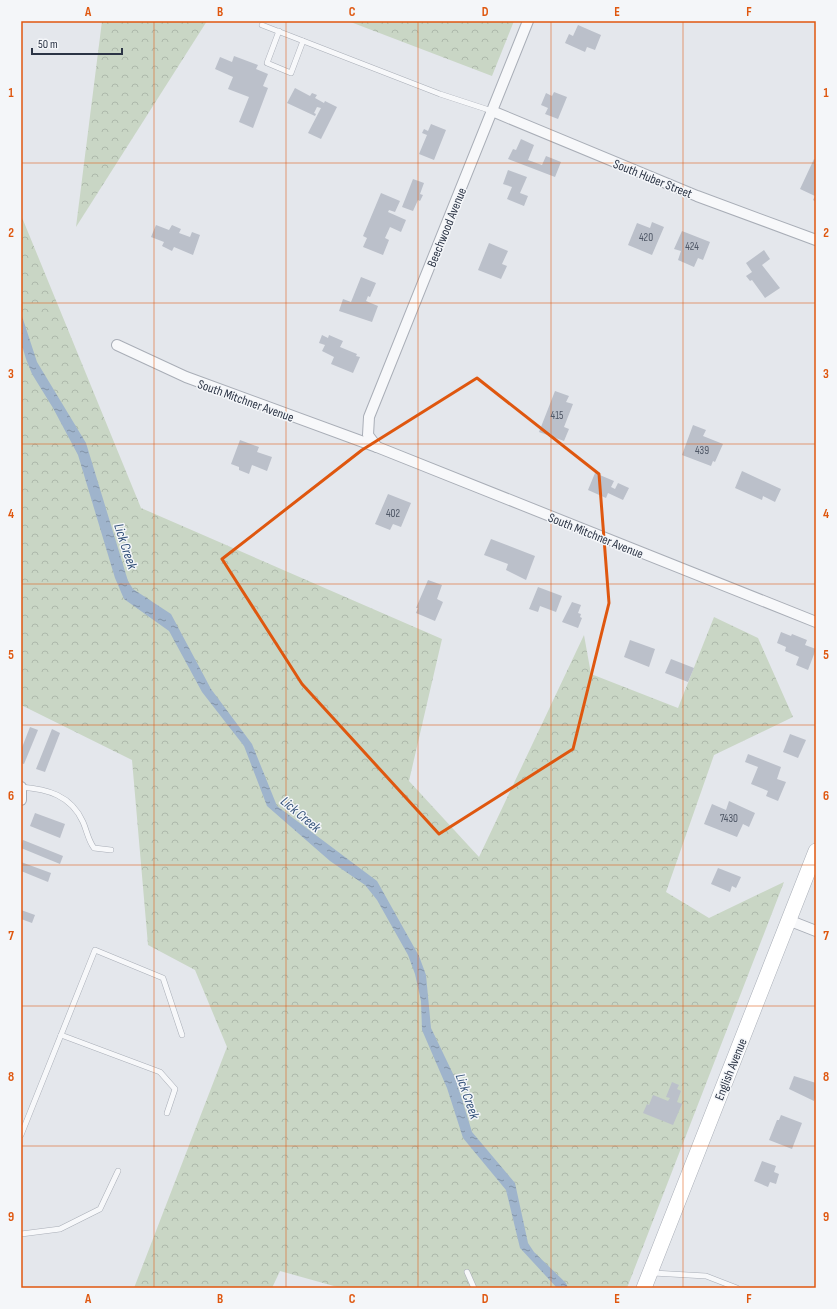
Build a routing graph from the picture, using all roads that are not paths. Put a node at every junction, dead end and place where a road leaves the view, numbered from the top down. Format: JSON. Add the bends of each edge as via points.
{"nodes":[{"id":1,"x":528,"y":21,"type":"edge"},
{"id":2,"x":262,"y":24,"type":"dead end"},
{"id":3,"x":279,"y":31,"type":"junction"},
{"id":4,"x":303,"y":41,"type":"junction"},
{"id":5,"x":492,"y":111,"type":"junction"},
{"id":6,"x":816,"y":240,"type":"edge"},
{"id":7,"x":117,"y":345,"type":"dead end"},
{"id":8,"x":377,"y":447,"type":"junction"},
{"id":9,"x":816,"y":622,"type":"edge"},
{"id":10,"x":21,"y":787,"type":"edge"},
{"id":11,"x":21,"y":800,"type":"edge"},
{"id":12,"x":111,"y":850,"type":"dead end"},
{"id":13,"x":816,"y":851,"type":"edge"},
{"id":14,"x":788,"y":920,"type":"junction"},
{"id":15,"x":816,"y":931,"type":"edge"},
{"id":16,"x":61,"y":1035,"type":"junction"},
{"id":17,"x":182,"y":1035,"type":"dead end"},
{"id":18,"x":167,"y":1113,"type":"dead end"},
{"id":19,"x":21,"y":1135,"type":"edge"},
{"id":20,"x":118,"y":1171,"type":"dead end"},
{"id":21,"x":21,"y":1234,"type":"edge"},
{"id":22,"x":467,"y":1272,"type":"dead end"},
{"id":23,"x":650,"y":1273,"type":"junction"},
{"id":24,"x":474,"y":1288,"type":"edge"},
{"id":25,"x":644,"y":1288,"type":"edge"},
{"id":26,"x":737,"y":1288,"type":"edge"}],
"edges":[{"from":1,"to":5,"type":"street","name":"Beechwood Avenue"},
{"from":2,"to":3,"type":"lane"},
{"from":3,"to":4,"type":"lane"},
{"from":3,"to":4,"type":"lane","via":[[267,63],[291,73]]},
{"from":4,"to":5,"type":"lane","via":[[440,94]]},
{"from":5,"to":6,"type":"street","name":"South Huber Street","via":[[697,196]]},
{"from":5,"to":8,"type":"street","name":"Beechwood Avenue","via":[[369,417],[368,435]]},
{"from":7,"to":8,"type":"street","name":"South Mitchner Avenue","via":[[186,377]]},
{"from":8,"to":9,"type":"street","name":"South Mitchner Avenue"},
{"from":10,"to":11,"type":"street"},
{"from":10,"to":12,"type":"lane","via":[[44,789],[63,798],[74,807],[94,848]]},
{"from":13,"to":14,"type":"street","name":"English Avenue"},
{"from":14,"to":15,"type":"street"},
{"from":14,"to":23,"type":"street","name":"English Avenue"},
{"from":16,"to":17,"type":"lane","via":[[95,950],[163,978]]},
{"from":16,"to":18,"type":"lane","via":[[160,1072],[175,1089]]},
{"from":16,"to":19,"type":"lane"},
{"from":20,"to":21,"type":"lane","via":[[100,1209],[60,1229]]},
{"from":22,"to":24,"type":"lane"},
{"from":23,"to":25,"type":"street","name":"English Avenue"},
{"from":23,"to":26,"type":"lane","via":[[706,1276]]}]}
